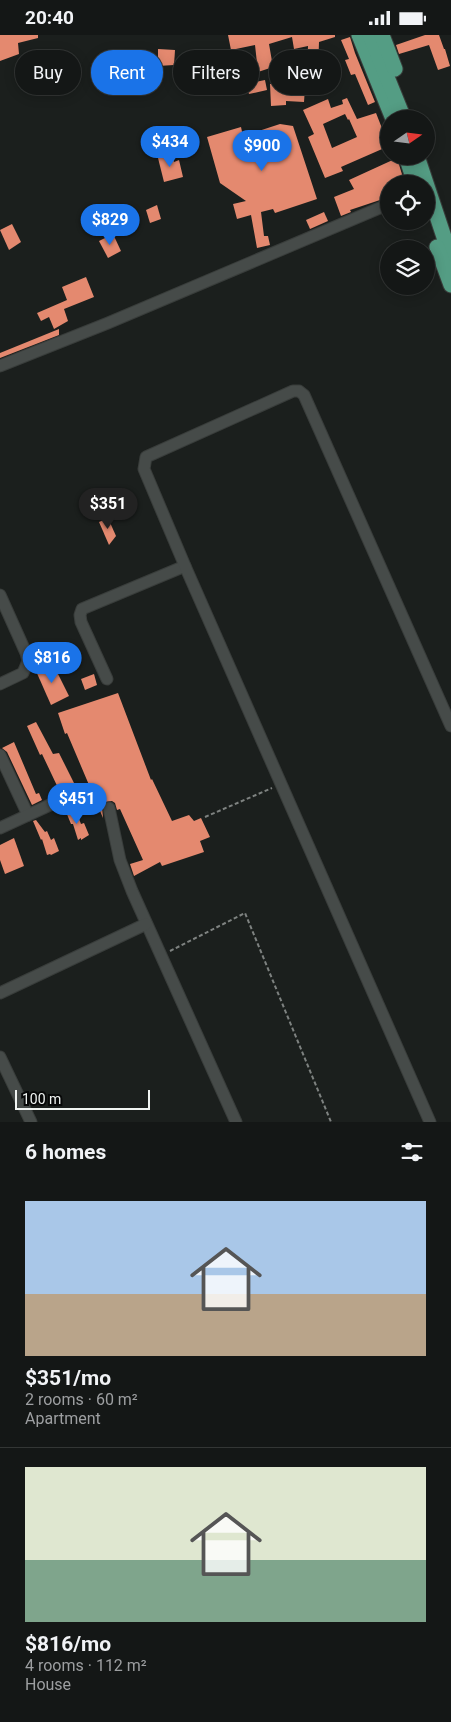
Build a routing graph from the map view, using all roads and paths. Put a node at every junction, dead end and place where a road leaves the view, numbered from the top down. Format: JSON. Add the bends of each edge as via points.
{"nodes":[{"id":1,"x":359,"y":35,"type":"edge"},
{"id":2,"x":370,"y":35,"type":"edge"},
{"id":3,"x":382,"y":35,"type":"edge"},
{"id":4,"x":389,"y":110,"type":"edge"},
{"id":5,"x":400,"y":110,"type":"edge"},
{"id":6,"x":411,"y":110,"type":"edge"},
{"id":7,"x":420,"y":165,"type":"edge"},
{"id":8,"x":430,"y":165,"type":"edge"},
{"id":9,"x":380,"y":208,"type":"edge"},
{"id":10,"x":451,"y":227,"type":"edge"},
{"id":11,"x":431,"y":230,"type":"edge"},
{"id":12,"x":451,"y":258,"type":"edge"},
{"id":13,"x":451,"y":285,"type":"edge"},
{"id":14,"x":0,"y":365,"type":"edge"},
{"id":15,"x":185,"y":565,"type":"junction"},
{"id":16,"x":0,"y":595,"type":"edge"},
{"id":17,"x":107,"y":679,"type":"dead end"},
{"id":18,"x":0,"y":684,"type":"edge"},
{"id":19,"x":451,"y":726,"type":"edge"},
{"id":20,"x":0,"y":755,"type":"edge"},
{"id":21,"x":280,"y":783,"type":"junction"},
{"id":22,"x":78,"y":792,"type":"dead end"},
{"id":23,"x":109,"y":808,"type":"dead end"},
{"id":24,"x":28,"y":815,"type":"junction"},
{"id":25,"x":205,"y":817,"type":"dead end"},
{"id":26,"x":0,"y":828,"type":"edge"},
{"id":27,"x":146,"y":924,"type":"junction"},
{"id":28,"x":160,"y":955,"type":"junction"},
{"id":29,"x":0,"y":993,"type":"edge"},
{"id":30,"x":0,"y":1057,"type":"edge"},
{"id":31,"x":31,"y":1122,"type":"edge"},
{"id":32,"x":236,"y":1122,"type":"edge"},
{"id":33,"x":332,"y":1122,"type":"edge"},
{"id":34,"x":430,"y":1122,"type":"edge"}],
"edges":[{"from":1,"to":4,"type":"main road"},
{"from":2,"to":5,"type":"main road"},
{"from":3,"to":6,"type":"main road"},
{"from":7,"to":12,"type":"main road"},
{"from":8,"to":10,"type":"main road"},
{"from":9,"to":14,"type":"street"},
{"from":11,"to":13,"type":"main road"},
{"from":15,"to":17,"type":"street","via":[[82,609],[82,622]]},
{"from":15,"to":19,"type":"street","via":[[144,469],[146,457],[299,391],[304,395]]},
{"from":15,"to":21,"type":"street"},
{"from":16,"to":18,"type":"street","via":[[28,661],[23,673]]},
{"from":20,"to":24,"type":"street"},
{"from":21,"to":25,"type":"path"},
{"from":21,"to":34,"type":"street"},
{"from":22,"to":24,"type":"street"},
{"from":23,"to":27,"type":"street","via":[[120,860]]},
{"from":24,"to":26,"type":"street"},
{"from":27,"to":28,"type":"street"},
{"from":27,"to":29,"type":"street"},
{"from":28,"to":32,"type":"street"},
{"from":28,"to":33,"type":"path","via":[[245,913]]},
{"from":30,"to":31,"type":"street"}]}
